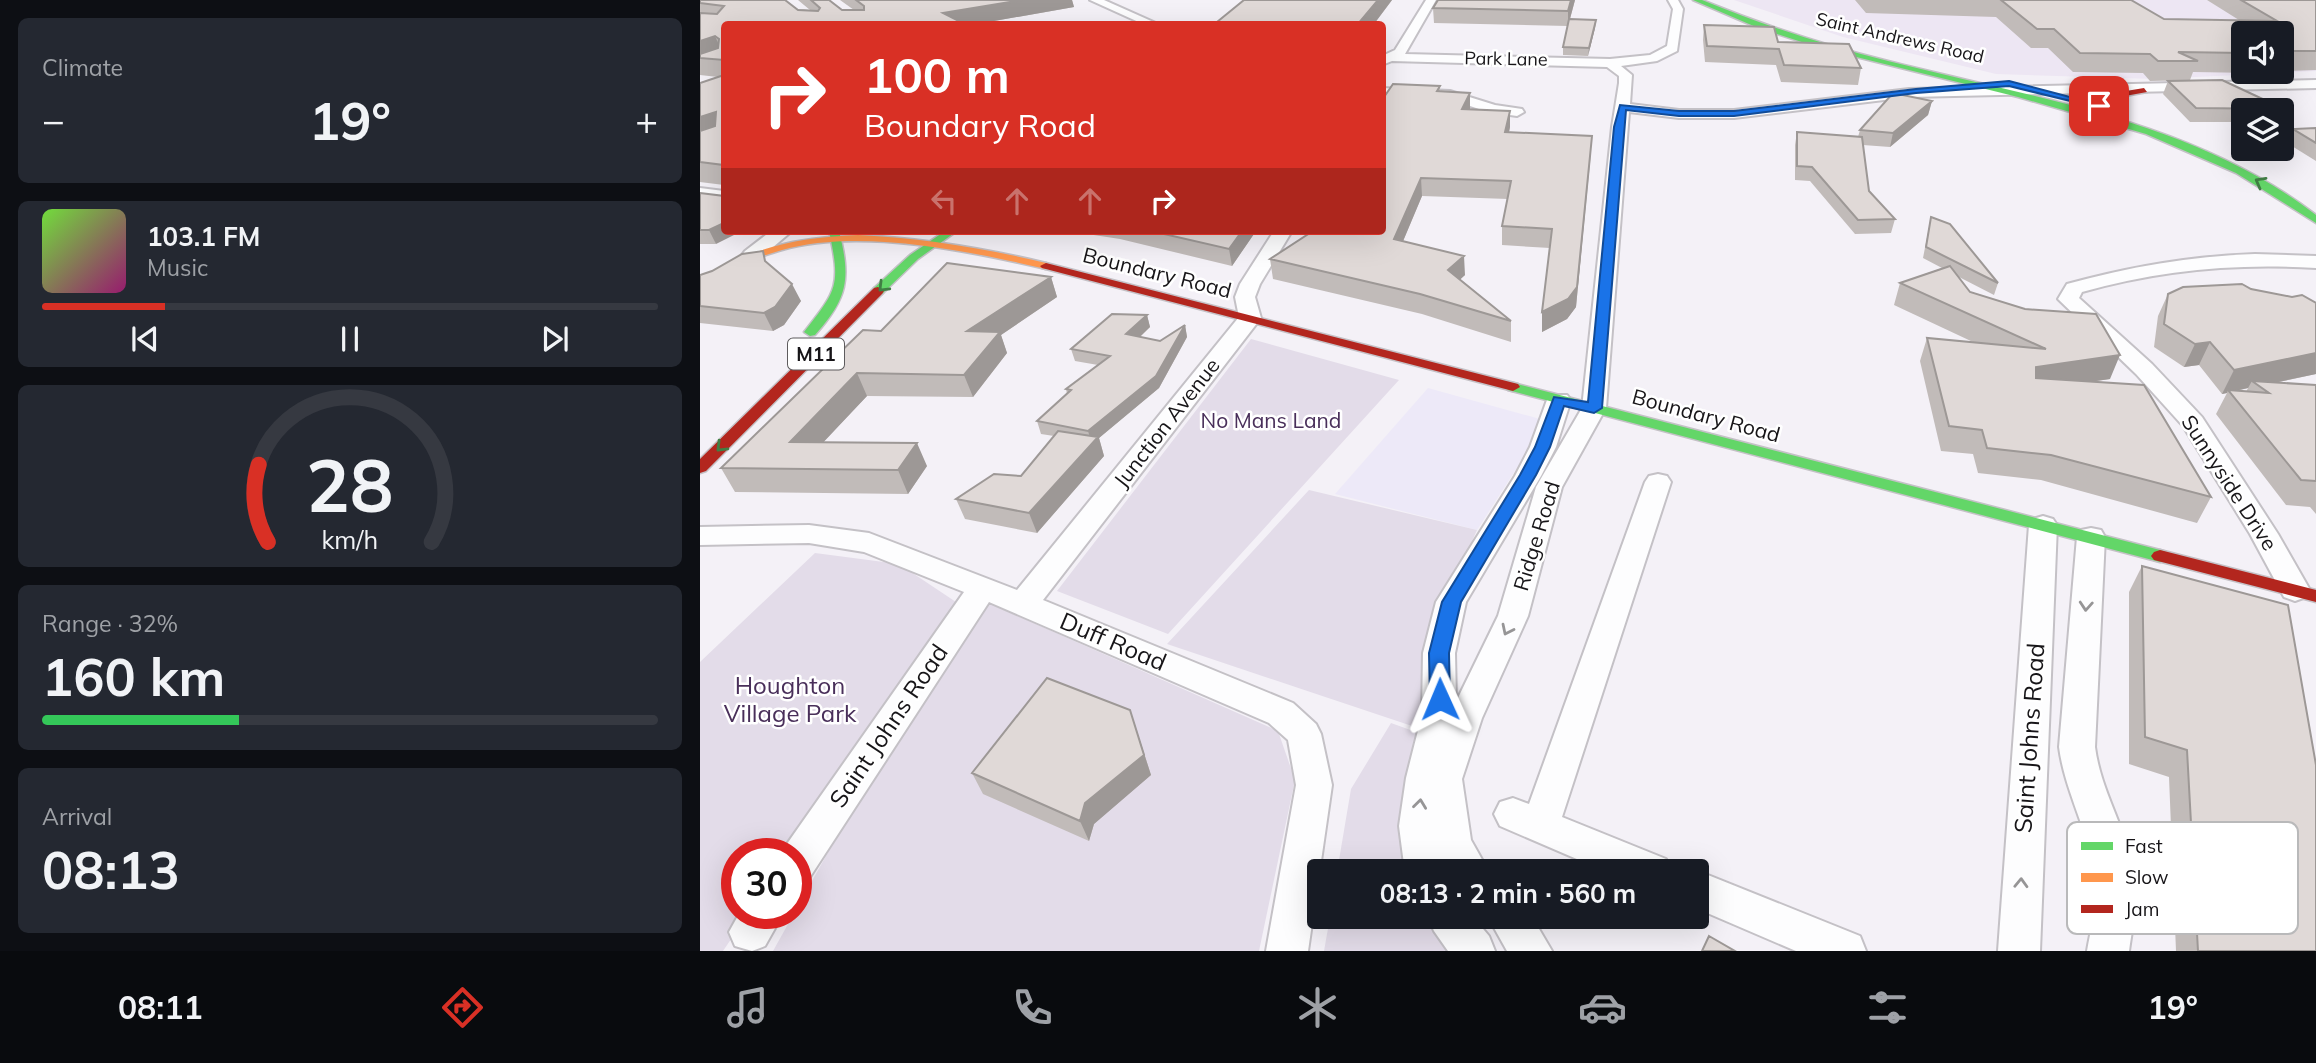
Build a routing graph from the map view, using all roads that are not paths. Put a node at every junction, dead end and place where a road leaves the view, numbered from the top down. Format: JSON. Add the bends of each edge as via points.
{"nodes":[{"id":1,"x":1095,"y":0,"type":"edge"},
{"id":2,"x":1431,"y":0,"type":"edge"},
{"id":3,"x":1673,"y":0,"type":"edge"},
{"id":4,"x":1696,"y":0,"type":"edge"},
{"id":5,"x":1709,"y":0,"type":"edge"},
{"id":6,"x":1145,"y":21,"type":"edge"},
{"id":7,"x":1392,"y":59,"type":"edge"},
{"id":8,"x":1610,"y":63,"type":"junction"},
{"id":9,"x":1919,"y":70,"type":"junction"},
{"id":10,"x":2316,"y":76,"type":"edge"},
{"id":11,"x":2205,"y":81,"type":"junction"},
{"id":12,"x":2316,"y":84,"type":"edge"},
{"id":13,"x":1981,"y":85,"type":"junction"},
{"id":14,"x":2012,"y":88,"type":"junction"},
{"id":15,"x":2219,"y":88,"type":"junction"},
{"id":16,"x":2144,"y":90,"type":"junction"},
{"id":17,"x":2044,"y":91,"type":"junction"},
{"id":18,"x":1386,"y":92,"type":"edge"},
{"id":19,"x":1912,"y":92,"type":"junction"},
{"id":20,"x":1623,"y":107,"type":"junction"},
{"id":21,"x":2120,"y":111,"type":"junction"},
{"id":22,"x":1517,"y":112,"type":"dead end"},
{"id":23,"x":2296,"y":184,"type":"dead end"},
{"id":24,"x":700,"y":193,"type":"edge"},
{"id":25,"x":721,"y":196,"type":"edge"},
{"id":26,"x":2316,"y":220,"type":"edge"},
{"id":27,"x":778,"y":235,"type":"edge"},
{"id":28,"x":946,"y":235,"type":"edge"},
{"id":29,"x":1281,"y":235,"type":"edge"},
{"id":30,"x":835,"y":237,"type":"edge"},
{"id":31,"x":934,"y":243,"type":"junction"},
{"id":32,"x":752,"y":255,"type":"junction"},
{"id":33,"x":2316,"y":262,"type":"edge"},
{"id":34,"x":700,"y":285,"type":"edge"},
{"id":35,"x":1250,"y":318,"type":"junction"},
{"id":36,"x":795,"y":346,"type":"dead end"},
{"id":37,"x":1559,"y":400,"type":"junction"},
{"id":38,"x":1594,"y":408,"type":"junction"},
{"id":39,"x":700,"y":468,"type":"edge"},
{"id":40,"x":1658,"y":482,"type":"dead end"},
{"id":41,"x":2043,"y":526,"type":"junction"},
{"id":42,"x":700,"y":536,"type":"edge"},
{"id":43,"x":2091,"y":537,"type":"junction"},
{"id":44,"x":983,"y":588,"type":"junction"},
{"id":45,"x":2305,"y":593,"type":"edge"},
{"id":46,"x":1023,"y":604,"type":"junction"},
{"id":47,"x":2098,"y":822,"type":"edge"},
{"id":48,"x":812,"y":840,"type":"edge"},
{"id":49,"x":1423,"y":859,"type":"edge"},
{"id":50,"x":1462,"y":859,"type":"edge"},
{"id":51,"x":1621,"y":859,"type":"edge"},
{"id":52,"x":1709,"y":895,"type":"edge"},
{"id":53,"x":1457,"y":929,"type":"edge"},
{"id":54,"x":1516,"y":929,"type":"edge"},
{"id":55,"x":1287,"y":951,"type":"edge"},
{"id":56,"x":1474,"y":951,"type":"edge"},
{"id":57,"x":1531,"y":951,"type":"edge"},
{"id":58,"x":1845,"y":951,"type":"edge"},
{"id":59,"x":2019,"y":951,"type":"edge"}],
"edges":[{"from":1,"to":6,"type":"street"},
{"from":2,"to":7,"type":"street"},
{"from":3,"to":8,"type":"street","via":[[1678,9],[1670,52]]},
{"from":4,"to":9,"type":"main road","name":"Saint Andrews Road","via":[[1773,31]]},
{"from":5,"to":14,"type":"main road","name":"Saint Andrews Road","via":[[1824,41]]},
{"from":7,"to":8,"type":"street","name":"Park Lane"},
{"from":8,"to":20,"type":"street","name":"Ridge Road","via":[[1625,75]]},
{"from":9,"to":13,"type":"main road","name":"Saint Andrews Road"},
{"from":9,"to":19,"type":"main road","via":[[1935,81]]},
{"from":10,"to":11,"type":"street"},
{"from":11,"to":14,"type":"street"},
{"from":11,"to":15,"type":"street"},
{"from":12,"to":15,"type":"street"},
{"from":13,"to":14,"type":"main road","name":"Saint Andrews Road"},
{"from":13,"to":19,"type":"street"},
{"from":14,"to":17,"type":"main road","name":"Saint Andrews Road"},
{"from":14,"to":19,"type":"street"},
{"from":26,"to":14,"type":"main road","one_way":true,"via":[[2280,194],[2187,145]]},
{"from":15,"to":16,"type":"street"},
{"from":16,"to":17,"type":"street"},
{"from":16,"to":21,"type":"main road","via":[[2111,96],[2108,102]]},
{"from":17,"to":21,"type":"main road","name":"Saint Andrews Road"},
{"from":18,"to":22,"type":"street","via":[[1450,95]]},
{"from":19,"to":20,"type":"street","via":[[1734,114]]},
{"from":20,"to":38,"type":"street","name":"Ridge Road"},
{"from":21,"to":23,"type":"main road","name":"Saint Andrews Road","via":[[2224,150]]},
{"from":24,"to":25,"type":"street"},
{"from":27,"to":32,"type":"street"},
{"from":28,"to":31,"type":"main road","number":"M11"},
{"from":29,"to":35,"type":"street","via":[[1245,297]]},
{"from":30,"to":31,"type":"main road","name":"Boundary Road"},
{"from":30,"to":32,"type":"main road","name":"Boundary Road"},
{"from":30,"to":36,"type":"main road","number":"M11","via":[[844,275],[840,293],[825,317]]},
{"from":31,"to":35,"type":"main road","name":"Boundary Road","via":[[1010,255]]},
{"from":31,"to":39,"type":"main road","number":"M11","one_way":true,"via":[[892,278]]},
{"from":32,"to":34,"type":"main road","name":"Boundary Road"},
{"from":33,"to":45,"type":"street","name":"Sunnyside Drive","via":[[2233,260],[2166,267],[2074,288],[2068,299],[2193,422]]},
{"from":35,"to":37,"type":"main road","name":"Boundary Road"},
{"from":35,"to":46,"type":"street","name":"Junction Avenue"},
{"from":37,"to":38,"type":"main road","name":"Boundary Road"},
{"from":49,"to":37,"type":"street","one_way":true,"via":[[1418,826],[1439,715],[1439,653],[1451,602],[1538,457]]},
{"from":38,"to":41,"type":"main road","name":"Boundary Road"},
{"from":38,"to":50,"type":"street","name":"Ridge Road","one_way":true,"via":[[1549,487],[1513,616],[1465,718],[1444,779],[1453,845]]},
{"from":40,"to":51,"type":"street","via":[[1527,820]]},
{"from":41,"to":43,"type":"main road","name":"Boundary Road"},
{"from":59,"to":41,"type":"street","name":"Saint Johns Road","one_way":true},
{"from":42,"to":44,"type":"street","name":"Duff Road","via":[[841,537],[869,543]]},
{"from":43,"to":45,"type":"main road","name":"Boundary Road"},
{"from":43,"to":47,"type":"street","one_way":true,"via":[[2077,747],[2078,769]]},
{"from":44,"to":46,"type":"street","name":"Duff Road"},
{"from":44,"to":48,"type":"street","name":"Saint Johns Road"},
{"from":46,"to":55,"type":"street","name":"Duff Road","via":[[1281,713],[1304,734],[1314,785]]},
{"from":52,"to":58,"type":"street"},
{"from":53,"to":56,"type":"street"},
{"from":54,"to":57,"type":"street"}]}
